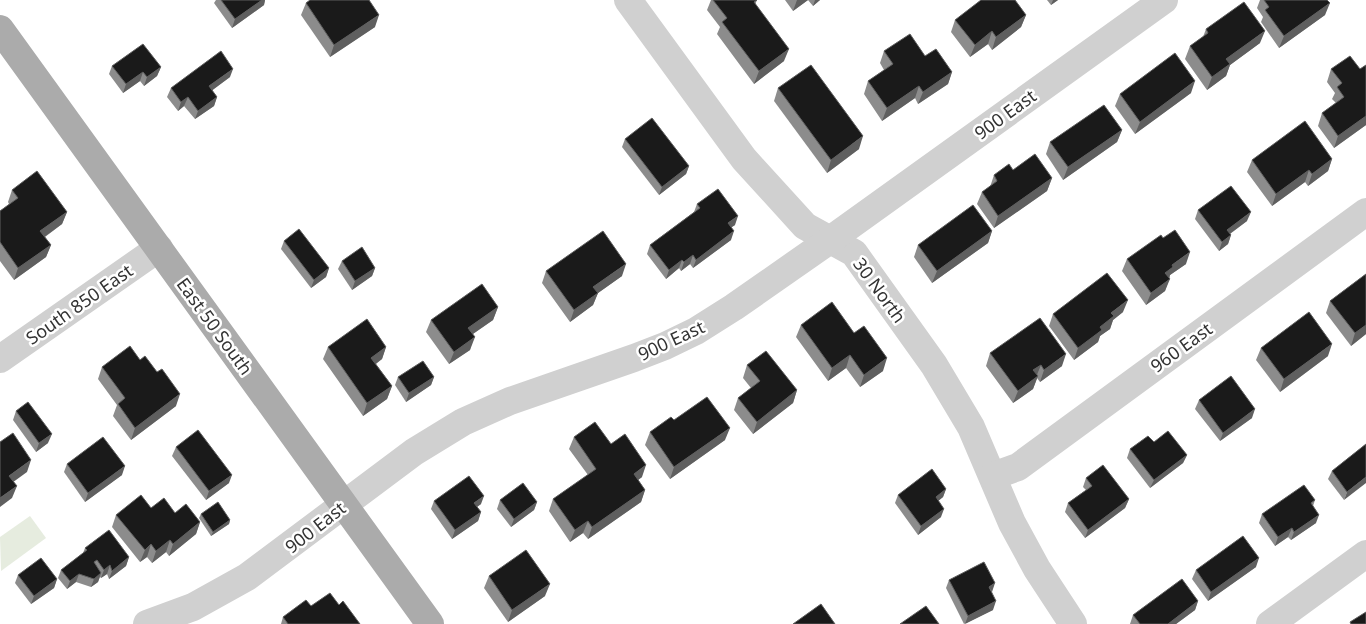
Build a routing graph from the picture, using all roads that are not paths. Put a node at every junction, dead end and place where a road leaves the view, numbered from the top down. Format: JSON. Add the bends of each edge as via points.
{"nodes":[{"id":1,"x":1164,"y":0,"type":"edge"},
{"id":2,"x":634,"y":2,"type":"edge"},
{"id":3,"x":0,"y":29,"type":"edge"},
{"id":4,"x":1366,"y":212,"type":"edge"},
{"id":5,"x":830,"y":240,"type":"junction"},
{"id":6,"x":158,"y":248,"type":"junction"},
{"id":7,"x":0,"y":359,"type":"edge"},
{"id":8,"x":993,"y":476,"type":"junction"},
{"id":9,"x":344,"y":504,"type":"junction"},
{"id":10,"x":1366,"y":554,"type":"edge"},
{"id":11,"x":1068,"y":622,"type":"edge"},
{"id":12,"x":147,"y":624,"type":"edge"},
{"id":13,"x":430,"y":624,"type":"edge"},
{"id":14,"x":1270,"y":624,"type":"edge"}],
"edges":[{"from":1,"to":5,"type":"street","name":"900 East"},
{"from":2,"to":5,"type":"street","name":"30 North","via":[[744,159],[805,226]]},
{"from":3,"to":6,"type":"main road","name":"East 50 South"},
{"from":4,"to":8,"type":"street","name":"960 East","via":[[1018,467]]},
{"from":5,"to":8,"type":"street","name":"30 North","via":[[854,253],[934,365],[971,427]]},
{"from":5,"to":9,"type":"street","name":"900 East","via":[[696,331],[665,346],[536,391],[472,418],[414,452]]},
{"from":6,"to":7,"type":"street","name":"South 850 East"},
{"from":6,"to":9,"type":"main road","name":"East 50 South"},
{"from":8,"to":11,"type":"street","name":"30 North","via":[[1012,522]]},
{"from":9,"to":12,"type":"street","name":"900 East","via":[[268,563],[224,591]]},
{"from":9,"to":13,"type":"main road","name":"East 50 South"},
{"from":10,"to":14,"type":"street"}]}
